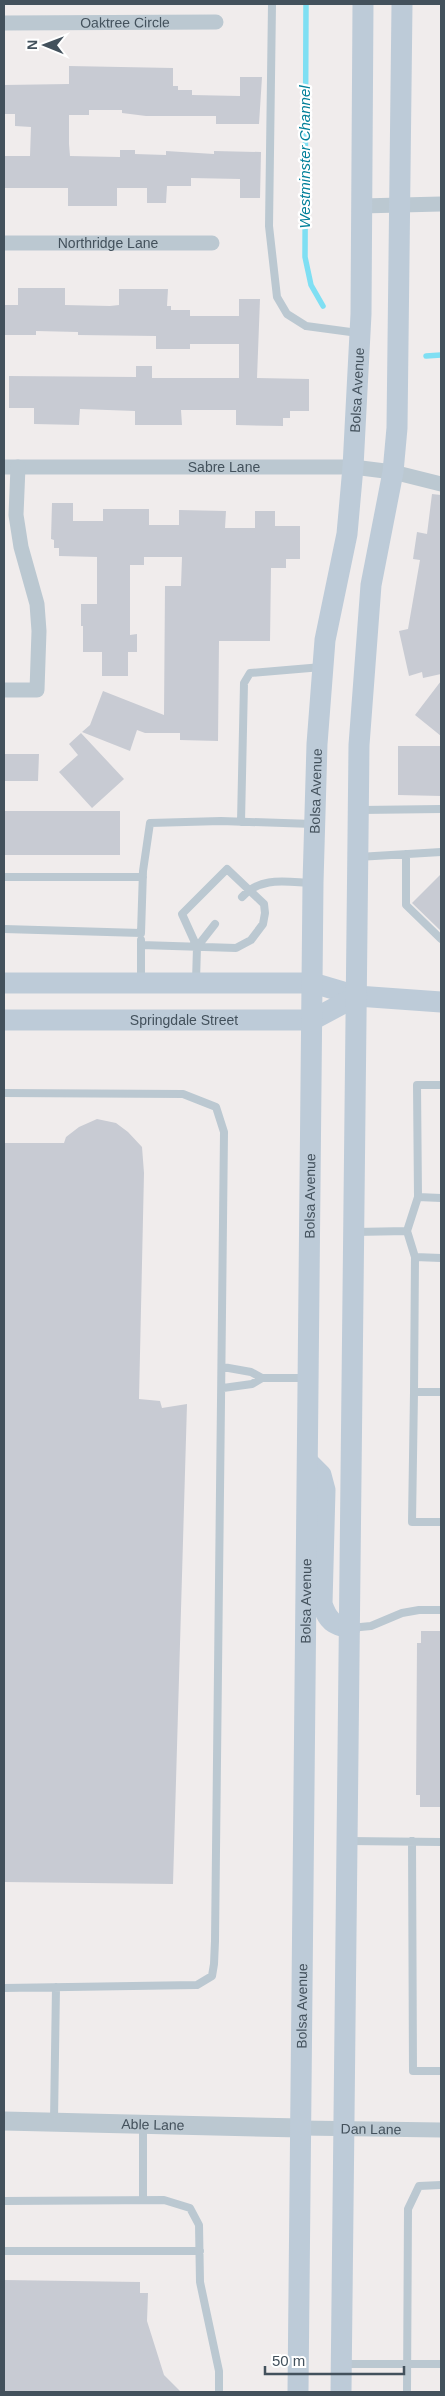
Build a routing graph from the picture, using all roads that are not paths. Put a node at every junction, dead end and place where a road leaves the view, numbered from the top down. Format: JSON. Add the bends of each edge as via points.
{"nodes":[{"id":1,"x":272,"y":4,"type":"edge"},
{"id":2,"x":363,"y":4,"type":"edge"},
{"id":3,"x":402,"y":4,"type":"edge"},
{"id":4,"x":216,"y":22,"type":"dead end"},
{"id":5,"x":4,"y":23,"type":"edge"},
{"id":6,"x":441,"y":204,"type":"edge"},
{"id":7,"x":399,"y":205,"type":"junction"},
{"id":8,"x":362,"y":206,"type":"junction"},
{"id":9,"x":4,"y":243,"type":"edge"},
{"id":10,"x":212,"y":243,"type":"dead end"},
{"id":11,"x":360,"y":333,"type":"junction"},
{"id":12,"x":11,"y":467,"type":"edge"},
{"id":13,"x":354,"y":467,"type":"junction"},
{"id":14,"x":393,"y":472,"type":"junction"},
{"id":15,"x":441,"y":484,"type":"edge"},
{"id":16,"x":322,"y":667,"type":"junction"},
{"id":17,"x":4,"y":690,"type":"edge"},
{"id":18,"x":441,"y":809,"type":"edge"},
{"id":19,"x":359,"y":810,"type":"junction"},
{"id":20,"x":241,"y":822,"type":"junction"},
{"id":21,"x":315,"y":824,"type":"junction"},
{"id":22,"x":441,"y":852,"type":"edge"},
{"id":23,"x":406,"y":854,"type":"junction"},
{"id":24,"x":358,"y":857,"type":"junction"},
{"id":25,"x":143,"y":876,"type":"junction"},
{"id":26,"x":4,"y":877,"type":"edge"},
{"id":27,"x":313,"y":883,"type":"junction"},
{"id":28,"x":249,"y":890,"type":"junction"},
{"id":29,"x":242,"y":897,"type":"dead end"},
{"id":30,"x":215,"y":924,"type":"dead end"},
{"id":31,"x":4,"y":929,"type":"edge"},
{"id":32,"x":141,"y":933,"type":"junction"},
{"id":33,"x":441,"y":939,"type":"edge"},
{"id":34,"x":141,"y":944,"type":"junction"},
{"id":35,"x":197,"y":946,"type":"junction"},
{"id":36,"x":4,"y":983,"type":"edge"},
{"id":37,"x":141,"y":983,"type":"junction"},
{"id":38,"x":196,"y":983,"type":"junction"},
{"id":39,"x":313,"y":983,"type":"junction"},
{"id":40,"x":357,"y":996,"type":"junction"},
{"id":41,"x":441,"y":1002,"type":"edge"},
{"id":42,"x":4,"y":1020,"type":"edge"},
{"id":43,"x":312,"y":1020,"type":"junction"},
{"id":44,"x":441,"y":1085,"type":"edge"},
{"id":45,"x":4,"y":1093,"type":"edge"},
{"id":46,"x":418,"y":1198,"type":"junction"},
{"id":47,"x":441,"y":1198,"type":"edge"},
{"id":48,"x":407,"y":1231,"type":"junction"},
{"id":49,"x":355,"y":1232,"type":"junction"},
{"id":50,"x":415,"y":1257,"type":"junction"},
{"id":51,"x":441,"y":1258,"type":"edge"},
{"id":52,"x":223,"y":1367,"type":"junction"},
{"id":53,"x":262,"y":1378,"type":"junction"},
{"id":54,"x":308,"y":1378,"type":"junction"},
{"id":55,"x":223,"y":1388,"type":"junction"},
{"id":56,"x":414,"y":1392,"type":"junction"},
{"id":57,"x":441,"y":1392,"type":"edge"},
{"id":58,"x":308,"y":1462,"type":"junction"},
{"id":59,"x":441,"y":1522,"type":"edge"},
{"id":60,"x":441,"y":1610,"type":"edge"},
{"id":61,"x":350,"y":1628,"type":"junction"},
{"id":62,"x":347,"y":1841,"type":"junction"},
{"id":63,"x":412,"y":1841,"type":"junction"},
{"id":64,"x":441,"y":1842,"type":"edge"},
{"id":65,"x":56,"y":1987,"type":"junction"},
{"id":66,"x":4,"y":1988,"type":"edge"},
{"id":67,"x":441,"y":2071,"type":"edge"},
{"id":68,"x":4,"y":2121,"type":"edge"},
{"id":69,"x":54,"y":2121,"type":"junction"},
{"id":70,"x":143,"y":2124,"type":"junction"},
{"id":71,"x":301,"y":2128,"type":"junction"},
{"id":72,"x":343,"y":2129,"type":"junction"},
{"id":73,"x":441,"y":2130,"type":"edge"},
{"id":74,"x":441,"y":2185,"type":"edge"},
{"id":75,"x":143,"y":2200,"type":"junction"},
{"id":76,"x":4,"y":2201,"type":"edge"},
{"id":77,"x":4,"y":2251,"type":"edge"},
{"id":78,"x":200,"y":2251,"type":"junction"},
{"id":79,"x":407,"y":2363,"type":"junction"},
{"id":80,"x":341,"y":2364,"type":"junction"},
{"id":81,"x":441,"y":2364,"type":"edge"},
{"id":82,"x":219,"y":2392,"type":"edge"},
{"id":83,"x":298,"y":2392,"type":"edge"},
{"id":84,"x":340,"y":2392,"type":"edge"},
{"id":85,"x":407,"y":2392,"type":"edge"}],
"edges":[{"from":1,"to":11,"type":"lane","via":[[270,226],[277,297],[287,314],[306,326]]},
{"from":2,"to":8,"type":"main road","name":"Bolsa Avenue"},
{"from":3,"to":7,"type":"main road"},
{"from":4,"to":5,"type":"street","name":"Oaktree Circle"},
{"from":6,"to":7,"type":"street"},
{"from":7,"to":8,"type":"street"},
{"from":7,"to":14,"type":"main road","via":[[397,428]]},
{"from":8,"to":11,"type":"main road","name":"Bolsa Avenue"},
{"from":9,"to":10,"type":"street","name":"Northridge Lane"},
{"from":11,"to":13,"type":"main road","name":"Bolsa Avenue"},
{"from":12,"to":13,"type":"street","name":"Sabre Lane"},
{"from":12,"to":17,"type":"street","via":[[21,547],[37,604],[40,631],[37,690]]},
{"from":13,"to":14,"type":"street","name":"Sabre Lane"},
{"from":13,"to":16,"type":"main road","name":"Bolsa Avenue","via":[[347,534]]},
{"from":14,"to":15,"type":"street","name":"Sabre Lane"},
{"from":14,"to":19,"type":"main road","via":[[371,585],[359,744]]},
{"from":16,"to":20,"type":"lane","via":[[250,672],[244,683]]},
{"from":16,"to":21,"type":"main road","name":"Bolsa Avenue"},
{"from":18,"to":19,"type":"lane"},
{"from":19,"to":24,"type":"main road"},
{"from":20,"to":21,"type":"lane"},
{"from":20,"to":25,"type":"lane","via":[[150,823]]},
{"from":21,"to":27,"type":"main road","name":"Bolsa Avenue"},
{"from":22,"to":23,"type":"lane"},
{"from":23,"to":24,"type":"lane"},
{"from":23,"to":33,"type":"lane","via":[[406,905]]},
{"from":24,"to":40,"type":"main road"},
{"from":25,"to":26,"type":"lane"},
{"from":25,"to":32,"type":"lane"},
{"from":27,"to":28,"type":"lane","via":[[268,881]]},
{"from":27,"to":39,"type":"main road","name":"Bolsa Avenue"},
{"from":28,"to":29,"type":"lane"},
{"from":28,"to":35,"type":"lane","via":[[264,904],[265,913],[251,940],[236,948]]},
{"from":28,"to":35,"type":"lane","via":[[227,869],[182,914]]},
{"from":30,"to":35,"type":"lane"},
{"from":31,"to":32,"type":"lane"},
{"from":32,"to":34,"type":"lane"},
{"from":34,"to":35,"type":"lane"},
{"from":34,"to":37,"type":"lane"},
{"from":35,"to":38,"type":"lane"},
{"from":36,"to":37,"type":"main road"},
{"from":37,"to":38,"type":"main road"},
{"from":38,"to":39,"type":"main road"},
{"from":39,"to":40,"type":"main road"},
{"from":39,"to":43,"type":"main road","name":"Bolsa Avenue"},
{"from":40,"to":41,"type":"main road"},
{"from":40,"to":43,"type":"main road","name":"Springdale Street"},
{"from":40,"to":49,"type":"main road"},
{"from":42,"to":43,"type":"main road","name":"Springdale Street"},
{"from":43,"to":54,"type":"main road","name":"Bolsa Avenue"},
{"from":44,"to":46,"type":"lane","via":[[417,1085]]},
{"from":45,"to":52,"type":"lane","via":[[183,1094],[216,1107],[224,1132]]},
{"from":46,"to":47,"type":"lane"},
{"from":46,"to":48,"type":"lane"},
{"from":48,"to":49,"type":"lane"},
{"from":48,"to":50,"type":"lane"},
{"from":49,"to":61,"type":"main road"},
{"from":50,"to":51,"type":"lane"},
{"from":50,"to":56,"type":"lane"},
{"from":52,"to":53,"type":"lane","via":[[251,1372]]},
{"from":52,"to":55,"type":"lane"},
{"from":53,"to":54,"type":"lane"},
{"from":53,"to":55,"type":"lane","via":[[252,1384]]},
{"from":54,"to":58,"type":"main road","name":"Bolsa Avenue"},
{"from":55,"to":65,"type":"lane","via":[[212,1976],[197,1985]]},
{"from":56,"to":57,"type":"lane"},
{"from":56,"to":59,"type":"lane","via":[[412,1522]]},
{"from":58,"to":61,"type":"main road","via":[[321,1474],[325,1490],[322,1604],[327,1618],[335,1626]]},
{"from":58,"to":71,"type":"main road","name":"Bolsa Avenue"},
{"from":60,"to":61,"type":"lane","via":[[402,1613],[371,1626]]},
{"from":61,"to":62,"type":"main road"},
{"from":62,"to":63,"type":"lane"},
{"from":62,"to":72,"type":"main road"},
{"from":63,"to":64,"type":"lane"},
{"from":63,"to":67,"type":"lane","via":[[413,2071]]},
{"from":65,"to":66,"type":"lane"},
{"from":65,"to":69,"type":"lane"},
{"from":68,"to":69,"type":"street","name":"Able Lane"},
{"from":69,"to":70,"type":"street","name":"Able Lane"},
{"from":70,"to":71,"type":"street","name":"Able Lane"},
{"from":70,"to":75,"type":"lane"},
{"from":71,"to":72,"type":"street","name":"Dan Lane"},
{"from":71,"to":83,"type":"main road","name":"Bolsa Avenue"},
{"from":72,"to":73,"type":"street","name":"Dan Lane"},
{"from":72,"to":80,"type":"main road"},
{"from":74,"to":79,"type":"lane","via":[[419,2186],[408,2209]]},
{"from":75,"to":76,"type":"lane"},
{"from":75,"to":78,"type":"lane","via":[[164,2200],[190,2208],[199,2226]]},
{"from":77,"to":78,"type":"lane"},
{"from":78,"to":82,"type":"lane","via":[[200,2282],[219,2371]]},
{"from":79,"to":80,"type":"lane"},
{"from":79,"to":81,"type":"lane"},
{"from":79,"to":85,"type":"lane"},
{"from":80,"to":84,"type":"main road"}]}
